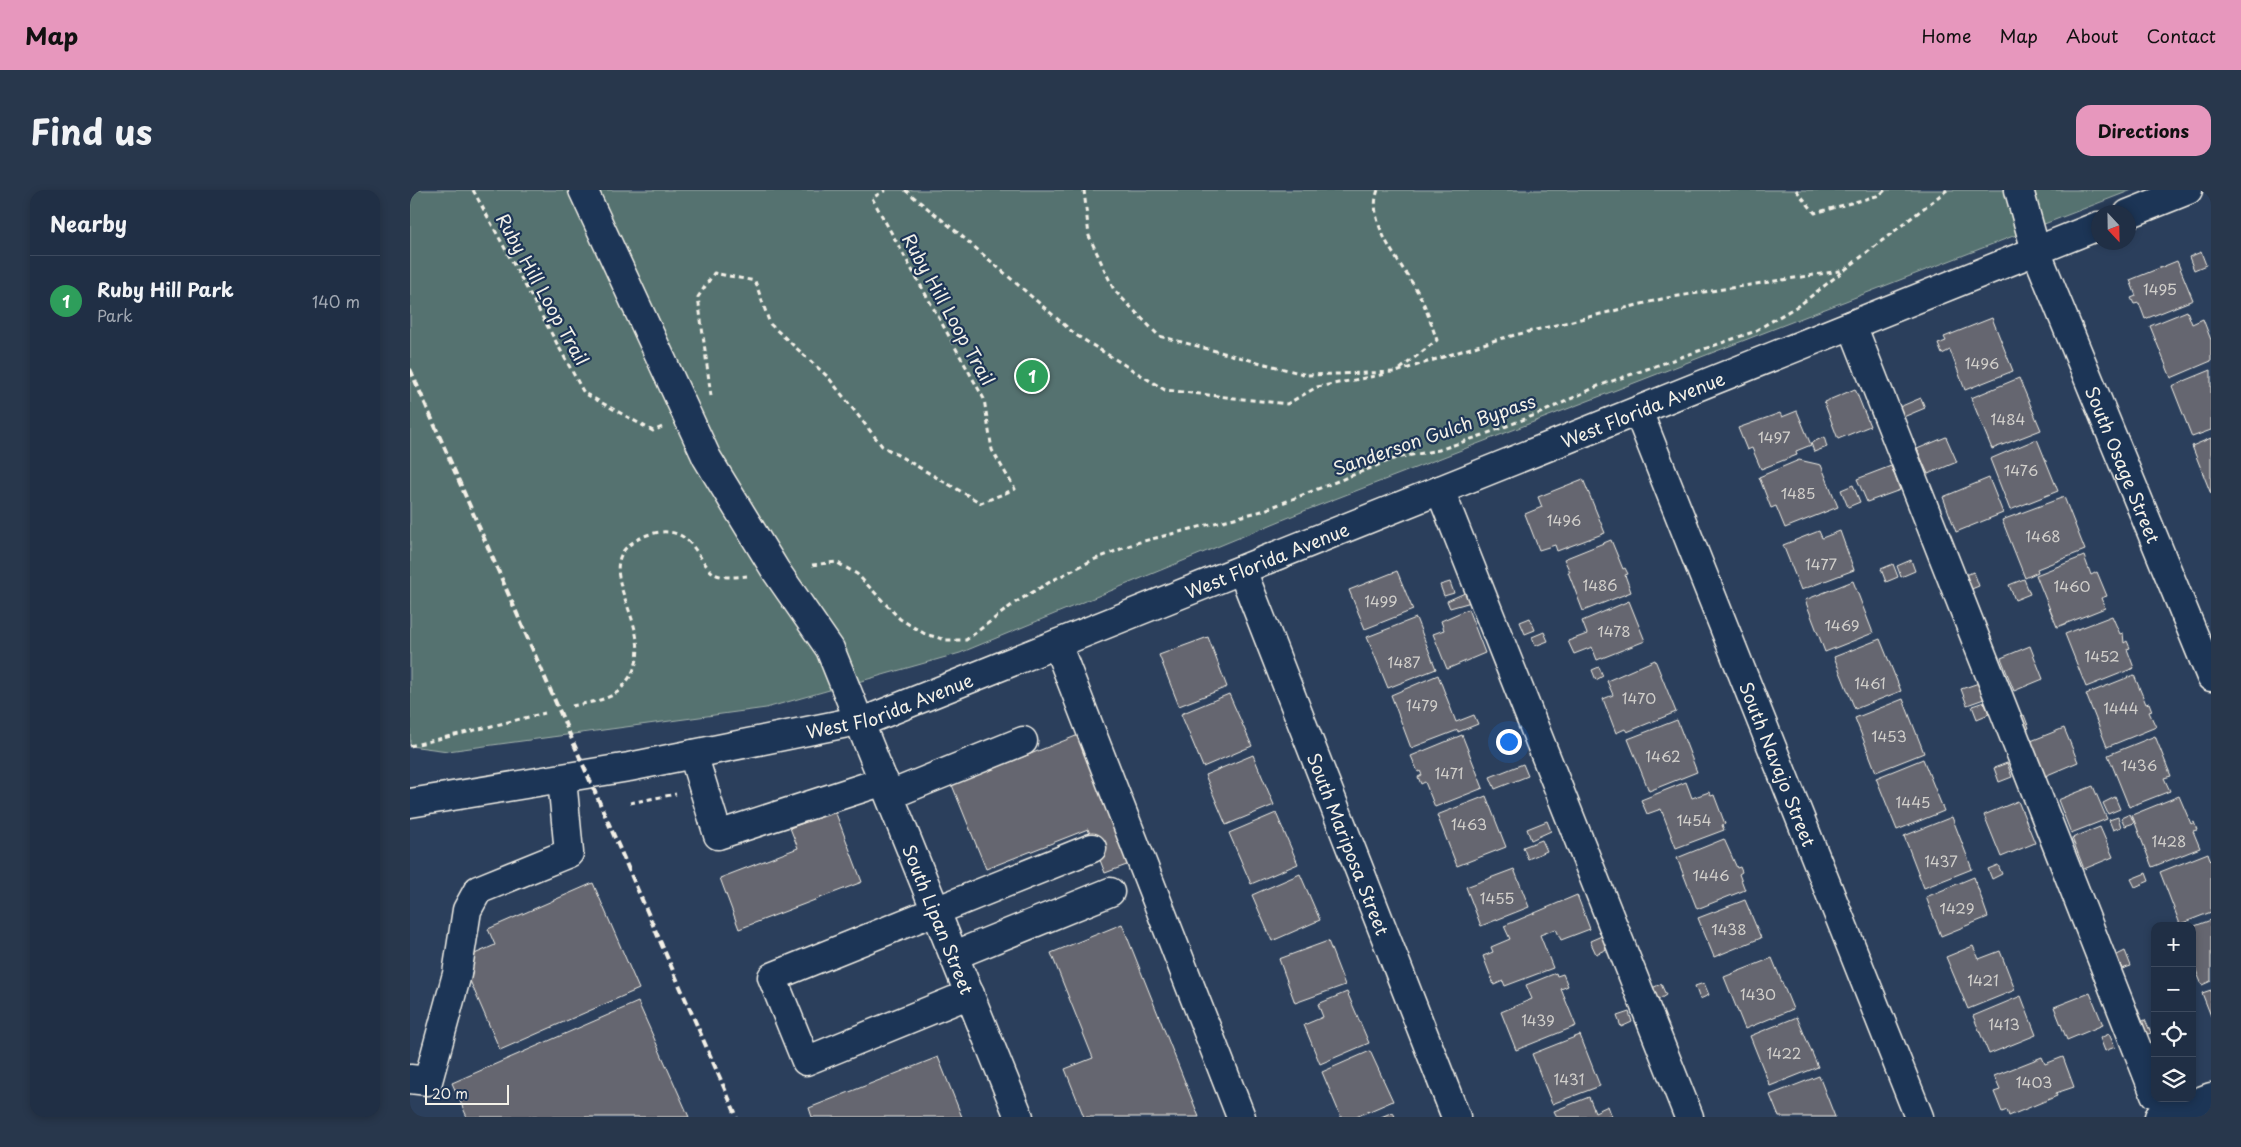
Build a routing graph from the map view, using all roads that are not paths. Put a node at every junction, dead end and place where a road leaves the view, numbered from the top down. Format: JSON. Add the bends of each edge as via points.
{"nodes":[{"id":1,"x":583,"y":190,"type":"edge"},
{"id":2,"x":2018,"y":190,"type":"edge"},
{"id":3,"x":2188,"y":190,"type":"edge"},
{"id":4,"x":2136,"y":211,"type":"edge"},
{"id":5,"x":2091,"y":229,"type":"edge"},
{"id":6,"x":2036,"y":251,"type":"junction"},
{"id":7,"x":1852,"y":325,"type":"junction"},
{"id":8,"x":1638,"y":411,"type":"junction"},
{"id":9,"x":1440,"y":490,"type":"junction"},
{"id":10,"x":1242,"y":570,"type":"junction"},
{"id":11,"x":1057,"y":644,"type":"junction"},
{"id":12,"x":2211,"y":677,"type":"edge"},
{"id":13,"x":860,"y":720,"type":"junction"},
{"id":14,"x":1023,"y":741,"type":"dead end"},
{"id":15,"x":693,"y":754,"type":"junction"},
{"id":16,"x":562,"y":779,"type":"junction"},
{"id":17,"x":887,"y":788,"type":"junction"},
{"id":18,"x":410,"y":803,"type":"edge"},
{"id":19,"x":1092,"y":848,"type":"dead end"},
{"id":20,"x":1110,"y":892,"type":"dead end"},
{"id":21,"x":937,"y":911,"type":"junction"},
{"id":22,"x":955,"y":955,"type":"junction"},
{"id":23,"x":970,"y":994,"type":"junction"},
{"id":24,"x":410,"y":1079,"type":"edge"},
{"id":25,"x":2211,"y":1097,"type":"edge"},
{"id":26,"x":2158,"y":1106,"type":"edge"},
{"id":27,"x":1019,"y":1117,"type":"edge"},
{"id":28,"x":1242,"y":1117,"type":"edge"},
{"id":29,"x":1456,"y":1117,"type":"edge"},
{"id":30,"x":1689,"y":1117,"type":"edge"},
{"id":31,"x":1919,"y":1117,"type":"edge"}],
"edges":[{"from":1,"to":13,"type":"street","name":"South Lipan Street","via":[[707,458],[830,649]]},
{"from":2,"to":6,"type":"street","name":"South Osage Street"},
{"from":3,"to":4,"type":"street"},
{"from":5,"to":6,"type":"street","name":"West Florida Avenue"},
{"from":6,"to":7,"type":"street","name":"West Florida Avenue"},
{"from":6,"to":12,"type":"street","name":"South Osage Street"},
{"from":7,"to":8,"type":"street","name":"West Florida Avenue"},
{"from":7,"to":26,"type":"street"},
{"from":8,"to":9,"type":"street","name":"West Florida Avenue"},
{"from":8,"to":31,"type":"street","name":"South Navajo Street"},
{"from":9,"to":10,"type":"street","name":"West Florida Avenue"},
{"from":9,"to":30,"type":"street"},
{"from":10,"to":11,"type":"street","name":"West Florida Avenue"},
{"from":10,"to":29,"type":"street","name":"South Mariposa Street"},
{"from":11,"to":13,"type":"street","name":"West Florida Avenue"},
{"from":11,"to":28,"type":"street"},
{"from":13,"to":15,"type":"street","name":"West Florida Avenue"},
{"from":13,"to":17,"type":"street","name":"South Lipan Street"},
{"from":14,"to":17,"type":"street"},
{"from":15,"to":16,"type":"street","name":"West Florida Avenue"},
{"from":15,"to":17,"type":"street","via":[[718,835]]},
{"from":16,"to":18,"type":"street","name":"West Florida Avenue"},
{"from":16,"to":24,"type":"street","via":[[569,853],[478,890],[467,910],[457,974],[428,1080]]},
{"from":17,"to":21,"type":"street","name":"South Lipan Street"},
{"from":19,"to":21,"type":"street"},
{"from":20,"to":22,"type":"street"},
{"from":21,"to":22,"type":"street","name":"South Lipan Street"},
{"from":21,"to":23,"type":"street","via":[[772,977],[806,1060]]},
{"from":22,"to":23,"type":"street","name":"South Lipan Street"},
{"from":23,"to":27,"type":"street","name":"South Lipan Street"},
{"from":25,"to":26,"type":"street"}]}
